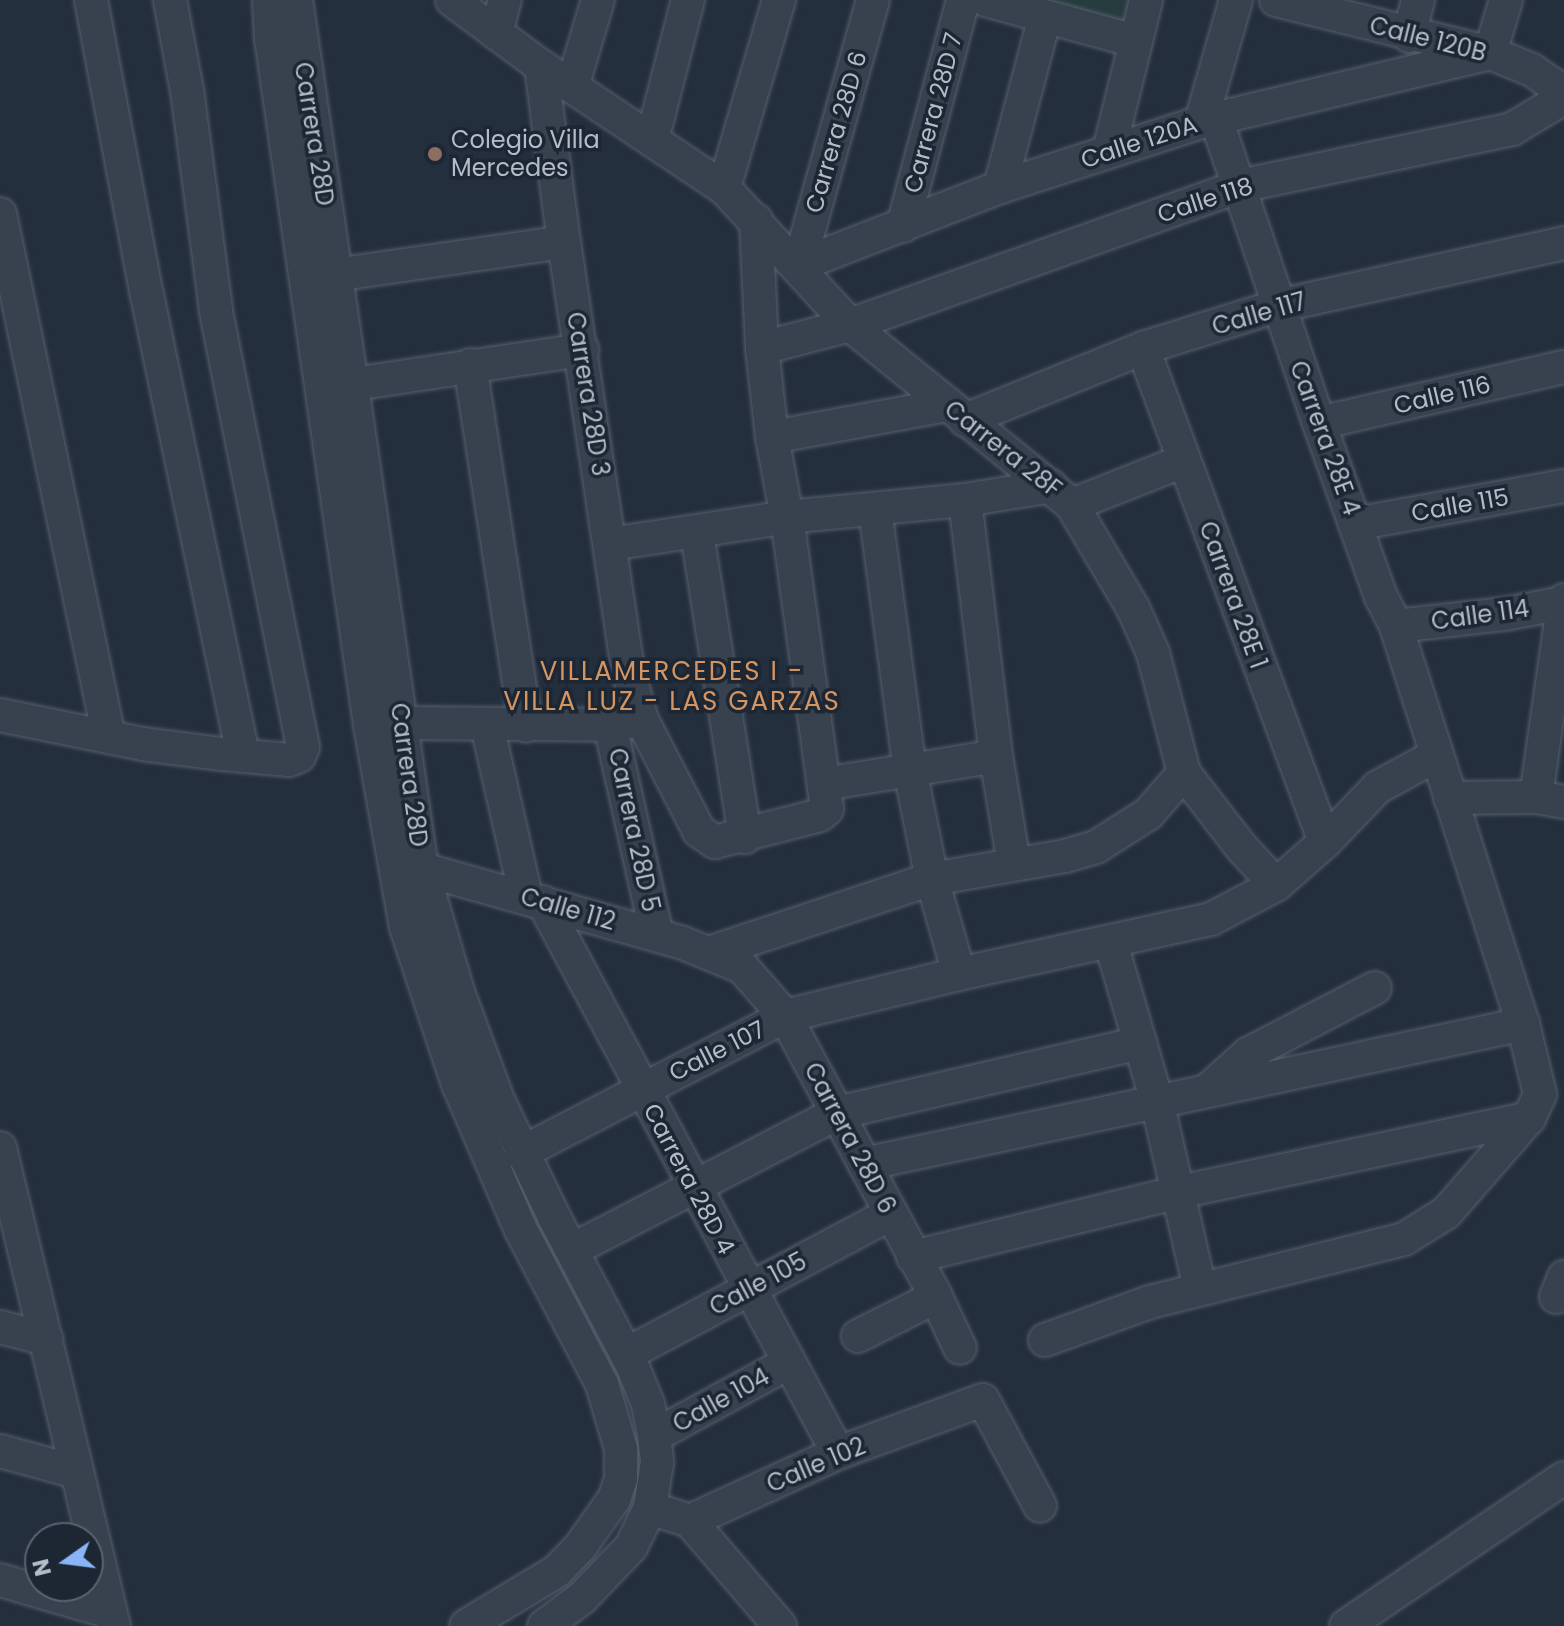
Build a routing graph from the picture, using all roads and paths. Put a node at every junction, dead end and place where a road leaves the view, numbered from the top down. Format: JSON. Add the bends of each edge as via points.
{"nodes":[{"id":1,"x":91,"y":0,"type":"edge"},
{"id":2,"x":170,"y":0,"type":"edge"},
{"id":3,"x":269,"y":0,"type":"edge"},
{"id":4,"x":296,"y":0,"type":"edge"},
{"id":5,"x":452,"y":0,"type":"edge"},
{"id":6,"x":505,"y":0,"type":"edge"},
{"id":7,"x":598,"y":0,"type":"edge"},
{"id":8,"x":688,"y":0,"type":"edge"},
{"id":9,"x":779,"y":0,"type":"edge"},
{"id":10,"x":873,"y":0,"type":"edge"},
{"id":11,"x":963,"y":0,"type":"edge"},
{"id":12,"x":986,"y":0,"type":"edge"},
{"id":13,"x":1146,"y":0,"type":"edge"},
{"id":14,"x":1236,"y":0,"type":"edge"},
{"id":15,"x":1276,"y":0,"type":"edge"},
{"id":16,"x":1418,"y":0,"type":"edge"},
{"id":17,"x":1506,"y":0,"type":"edge"},
{"id":18,"x":1326,"y":6,"type":"edge"},
{"id":19,"x":1045,"y":17,"type":"junction"},
{"id":20,"x":496,"y":33,"type":"junction"},
{"id":21,"x":1409,"y":36,"type":"junction"},
{"id":22,"x":1135,"y":41,"type":"junction"},
{"id":23,"x":1490,"y":53,"type":"junction"},
{"id":24,"x":541,"y":66,"type":"junction"},
{"id":25,"x":572,"y":87,"type":"junction"},
{"id":26,"x":1564,"y":92,"type":"edge"},
{"id":27,"x":1564,"y":98,"type":"edge"},
{"id":28,"x":1209,"y":120,"type":"junction"},
{"id":29,"x":652,"y":140,"type":"junction"},
{"id":30,"x":1109,"y":151,"type":"junction"},
{"id":31,"x":1240,"y":186,"type":"junction"},
{"id":32,"x":1000,"y":187,"type":"junction"},
{"id":33,"x":724,"y":188,"type":"junction"},
{"id":34,"x":0,"y":214,"type":"edge"},
{"id":35,"x":756,"y":220,"type":"junction"},
{"id":36,"x":903,"y":226,"type":"junction"},
{"id":37,"x":564,"y":242,"type":"junction"},
{"id":38,"x":1564,"y":243,"type":"edge"},
{"id":39,"x":799,"y":265,"type":"junction"},
{"id":40,"x":335,"y":275,"type":"junction"},
{"id":41,"x":1278,"y":306,"type":"junction"},
{"id":42,"x":850,"y":325,"type":"junction"},
{"id":43,"x":762,"y":348,"type":"junction"},
{"id":44,"x":1143,"y":348,"type":"junction"},
{"id":45,"x":582,"y":350,"type":"junction"},
{"id":46,"x":470,"y":365,"type":"junction"},
{"id":47,"x":1564,"y":367,"type":"edge"},
{"id":48,"x":354,"y":384,"type":"junction"},
{"id":49,"x":956,"y":412,"type":"junction"},
{"id":50,"x":1319,"y":423,"type":"junction"},
{"id":51,"x":772,"y":437,"type":"junction"},
{"id":52,"x":1183,"y":461,"type":"junction"},
{"id":53,"x":1564,"y":486,"type":"edge"},
{"id":54,"x":1062,"y":496,"type":"junction"},
{"id":55,"x":965,"y":500,"type":"junction"},
{"id":56,"x":875,"y":509,"type":"junction"},
{"id":57,"x":787,"y":517,"type":"junction"},
{"id":58,"x":1355,"y":524,"type":"junction"},
{"id":59,"x":697,"y":533,"type":"junction"},
{"id":60,"x":611,"y":544,"type":"junction"},
{"id":61,"x":1564,"y":601,"type":"edge"},
{"id":62,"x":1396,"y":626,"type":"junction"},
{"id":63,"x":0,"y":715,"type":"edge"},
{"id":64,"x":642,"y":720,"type":"junction"},
{"id":65,"x":401,"y":723,"type":"junction"},
{"id":66,"x":487,"y":725,"type":"junction"},
{"id":67,"x":610,"y":725,"type":"junction"},
{"id":68,"x":526,"y":726,"type":"junction"},
{"id":69,"x":109,"y":737,"type":"junction"},
{"id":70,"x":243,"y":755,"type":"junction"},
{"id":71,"x":996,"y":756,"type":"junction"},
{"id":72,"x":1435,"y":756,"type":"junction"},
{"id":73,"x":910,"y":770,"type":"junction"},
{"id":74,"x":1184,"y":773,"type":"junction"},
{"id":75,"x":824,"y":784,"type":"junction"},
{"id":76,"x":1450,"y":798,"type":"junction"},
{"id":77,"x":1550,"y":800,"type":"edge"},
{"id":78,"x":745,"y":837,"type":"junction"},
{"id":79,"x":1325,"y":842,"type":"junction"},
{"id":80,"x":1014,"y":864,"type":"junction"},
{"id":81,"x":422,"y":869,"type":"junction"},
{"id":82,"x":932,"y":879,"type":"junction"},
{"id":83,"x":1276,"y":885,"type":"junction"},
{"id":84,"x":534,"y":900,"type":"junction"},
{"id":85,"x":657,"y":935,"type":"junction"},
{"id":86,"x":1111,"y":943,"type":"junction"},
{"id":87,"x":712,"y":952,"type":"junction"},
{"id":88,"x":959,"y":974,"type":"junction"},
{"id":89,"x":1375,"y":988,"type":"dead end"},
{"id":90,"x":785,"y":1016,"type":"junction"},
{"id":91,"x":1523,"y":1024,"type":"junction"},
{"id":92,"x":1140,"y":1043,"type":"junction"},
{"id":93,"x":641,"y":1089,"type":"junction"},
{"id":94,"x":1207,"y":1091,"type":"junction"},
{"id":95,"x":1157,"y":1101,"type":"junction"},
{"id":96,"x":837,"y":1113,"type":"junction"},
{"id":97,"x":1529,"y":1118,"type":"junction"},
{"id":98,"x":0,"y":1148,"type":"edge"},
{"id":99,"x":521,"y":1153,"type":"junction"},
{"id":100,"x":864,"y":1164,"type":"junction"},
{"id":101,"x":692,"y":1186,"type":"junction"},
{"id":102,"x":1179,"y":1192,"type":"junction"},
{"id":103,"x":7,"y":1202,"type":"edge"},
{"id":104,"x":890,"y":1214,"type":"junction"},
{"id":105,"x":572,"y":1250,"type":"junction"},
{"id":106,"x":913,"y":1257,"type":"junction"},
{"id":107,"x":1200,"y":1288,"type":"junction"},
{"id":108,"x":748,"y":1290,"type":"junction"},
{"id":109,"x":936,"y":1297,"type":"junction"},
{"id":110,"x":0,"y":1327,"type":"edge"},
{"id":111,"x":858,"y":1336,"type":"dead end"},
{"id":112,"x":46,"y":1339,"type":"junction"},
{"id":113,"x":1045,"y":1340,"type":"dead end"},
{"id":114,"x":960,"y":1348,"type":"dead end"},
{"id":115,"x":627,"y":1354,"type":"junction"},
{"id":116,"x":788,"y":1363,"type":"junction"},
{"id":117,"x":654,"y":1436,"type":"junction"},
{"id":118,"x":0,"y":1451,"type":"edge"},
{"id":119,"x":838,"y":1453,"type":"junction"},
{"id":120,"x":77,"y":1472,"type":"junction"},
{"id":121,"x":1564,"y":1478,"type":"edge"},
{"id":122,"x":1040,"y":1506,"type":"dead end"},
{"id":123,"x":650,"y":1508,"type":"junction"},
{"id":124,"x":690,"y":1521,"type":"junction"},
{"id":125,"x":0,"y":1580,"type":"edge"},
{"id":126,"x":112,"y":1619,"type":"edge"},
{"id":127,"x":466,"y":1626,"type":"edge"},
{"id":128,"x":544,"y":1626,"type":"edge"},
{"id":129,"x":780,"y":1626,"type":"edge"},
{"id":130,"x":1346,"y":1626,"type":"edge"}],
"edges":[{"from":1,"to":70,"type":"street"},
{"from":2,"to":70,"type":"street","via":[[216,310],[303,747],[289,760]]},
{"from":3,"to":127,"type":"street","name":"Carrera 28D","via":[[370,725],[406,927],[438,1030],[486,1151],[520,1228],[588,1353],[621,1449],[621,1479],[614,1499],[580,1547],[557,1571]]},
{"from":4,"to":40,"type":"street","name":"Carrera 28D"},
{"from":5,"to":20,"type":"street"},
{"from":6,"to":20,"type":"street"},
{"from":7,"to":25,"type":"street"},
{"from":8,"to":29,"type":"street"},
{"from":9,"to":33,"type":"street"},
{"from":10,"to":39,"type":"street","name":"Carrera 28D 6"},
{"from":11,"to":36,"type":"street","name":"Carrera 28D 7"},
{"from":12,"to":19,"type":"street"},
{"from":13,"to":22,"type":"street"},
{"from":14,"to":28,"type":"street"},
{"from":15,"to":18,"type":"street","name":"Calle 120B"},
{"from":16,"to":21,"type":"street"},
{"from":17,"to":23,"type":"street"},
{"from":18,"to":21,"type":"street","name":"Calle 120B"},
{"from":19,"to":22,"type":"street"},
{"from":19,"to":32,"type":"street"},
{"from":20,"to":24,"type":"street"},
{"from":21,"to":23,"type":"street","name":"Calle 120B"},
{"from":22,"to":30,"type":"street"},
{"from":23,"to":26,"type":"street","name":"Calle 120B","via":[[1532,70]]},
{"from":23,"to":28,"type":"street","name":"Calle 120A"},
{"from":24,"to":25,"type":"street"},
{"from":24,"to":37,"type":"street","name":"Carrera 28D 3"},
{"from":25,"to":29,"type":"street"},
{"from":27,"to":31,"type":"street","name":"Calle 118","via":[[1500,132]]},
{"from":28,"to":30,"type":"street","name":"Calle 120A"},
{"from":28,"to":31,"type":"street","name":"Carrera 28E 4"},
{"from":29,"to":33,"type":"street"},
{"from":30,"to":32,"type":"street","name":"Calle 120A"},
{"from":31,"to":41,"type":"street","name":"Carrera 28E 4"},
{"from":31,"to":42,"type":"street","name":"Calle 118"},
{"from":32,"to":36,"type":"street","name":"Calle 120A"},
{"from":33,"to":35,"type":"street","name":"Carrera 28F"},
{"from":34,"to":69,"type":"street"},
{"from":35,"to":39,"type":"street","name":"Carrera 28F"},
{"from":35,"to":43,"type":"street"},
{"from":36,"to":39,"type":"street","name":"Calle 120A"},
{"from":37,"to":40,"type":"street"},
{"from":37,"to":45,"type":"street","name":"Carrera 28D 3"},
{"from":38,"to":41,"type":"street","name":"Calle 117"},
{"from":39,"to":42,"type":"street","name":"Carrera 28F"},
{"from":40,"to":48,"type":"street","name":"Carrera 28D"},
{"from":41,"to":44,"type":"street","name":"Calle 117"},
{"from":41,"to":50,"type":"street","name":"Carrera 28E 4"},
{"from":42,"to":43,"type":"street","name":"Calle 118"},
{"from":42,"to":49,"type":"street","name":"Carrera 28F"},
{"from":43,"to":51,"type":"street"},
{"from":44,"to":49,"type":"street","name":"Calle 117"},
{"from":44,"to":52,"type":"street","name":"Carrera 28E 1"},
{"from":45,"to":46,"type":"street"},
{"from":45,"to":60,"type":"street","name":"Carrera 28D 3"},
{"from":46,"to":48,"type":"street"},
{"from":46,"to":68,"type":"street"},
{"from":47,"to":50,"type":"street","name":"Calle 116"},
{"from":48,"to":65,"type":"street","name":"Carrera 28D"},
{"from":49,"to":51,"type":"street","name":"Calle 117"},
{"from":49,"to":54,"type":"street","name":"Carrera 28F"},
{"from":50,"to":58,"type":"street","name":"Carrera 28E 4"},
{"from":51,"to":57,"type":"street"},
{"from":52,"to":54,"type":"street"},
{"from":52,"to":79,"type":"street","name":"Carrera 28E 1"},
{"from":53,"to":58,"type":"street","name":"Calle 115"},
{"from":54,"to":55,"type":"street"},
{"from":54,"to":74,"type":"street","name":"Carrera 28F","via":[[1133,608],[1153,653]]},
{"from":55,"to":56,"type":"street"},
{"from":55,"to":71,"type":"street"},
{"from":56,"to":57,"type":"street"},
{"from":56,"to":73,"type":"street"},
{"from":57,"to":59,"type":"street"},
{"from":57,"to":75,"type":"street"},
{"from":58,"to":62,"type":"street","name":"Carrera 28E 4"},
{"from":59,"to":60,"type":"street"},
{"from":59,"to":78,"type":"street"},
{"from":60,"to":64,"type":"street","name":"Carrera 28D 3","via":[[628,671]]},
{"from":61,"to":62,"type":"street","name":"Calle 114","via":[[1505,614]]},
{"from":61,"to":77,"type":"street"},
{"from":62,"to":72,"type":"street","name":"Carrera 28E 4"},
{"from":63,"to":69,"type":"street"},
{"from":64,"to":67,"type":"street"},
{"from":64,"to":78,"type":"street","via":[[699,831],[715,842]]},
{"from":65,"to":66,"type":"street"},
{"from":65,"to":81,"type":"street","name":"Carrera 28D"},
{"from":66,"to":68,"type":"street"},
{"from":66,"to":84,"type":"street","name":"Carrera 28D 4"},
{"from":67,"to":68,"type":"street"},
{"from":67,"to":85,"type":"street","name":"Carrera 28D 5"},
{"from":69,"to":70,"type":"street"},
{"from":71,"to":73,"type":"street"},
{"from":71,"to":80,"type":"street"},
{"from":72,"to":76,"type":"street","name":"Carrera 28E 4"},
{"from":72,"to":79,"type":"street","name":"Calle 107","via":[[1378,787]]},
{"from":73,"to":75,"type":"street"},
{"from":73,"to":82,"type":"street"},
{"from":74,"to":80,"type":"street","via":[[1148,814],[1110,839],[1065,856]]},
{"from":74,"to":83,"type":"street","name":"Carrera 28F"},
{"from":75,"to":78,"type":"street","via":[[824,813]]},
{"from":76,"to":77,"type":"street"},
{"from":76,"to":91,"type":"street","name":"Carrera 28E 4"},
{"from":79,"to":83,"type":"street","name":"Calle 107"},
{"from":80,"to":82,"type":"street"},
{"from":81,"to":84,"type":"street","name":"Calle 112"},
{"from":81,"to":99,"type":"street","name":"Carrera 28D","via":[[462,1004]]},
{"from":82,"to":87,"type":"street"},
{"from":82,"to":88,"type":"street"},
{"from":83,"to":86,"type":"street","name":"Calle 107","via":[[1211,919]]},
{"from":84,"to":85,"type":"street","name":"Calle 112"},
{"from":84,"to":93,"type":"street","name":"Carrera 28D 4"},
{"from":85,"to":87,"type":"street","name":"Calle 112"},
{"from":86,"to":88,"type":"street","name":"Calle 107"},
{"from":86,"to":92,"type":"street"},
{"from":87,"to":90,"type":"street","name":"Carrera 28D 6","via":[[742,967]]},
{"from":88,"to":90,"type":"street","name":"Calle 107"},
{"from":89,"to":94,"type":"street","via":[[1248,1054]]},
{"from":90,"to":93,"type":"street","name":"Calle 107"},
{"from":90,"to":96,"type":"street","name":"Carrera 28D 6"},
{"from":91,"to":94,"type":"street"},
{"from":91,"to":97,"type":"street","name":"Carrera 28E 4","via":[[1540,1094]]},
{"from":92,"to":95,"type":"street"},
{"from":92,"to":96,"type":"street"},
{"from":93,"to":99,"type":"street","name":"Calle 107"},
{"from":93,"to":101,"type":"street","name":"Carrera 28D 4"},
{"from":94,"to":95,"type":"street"},
{"from":95,"to":100,"type":"street"},
{"from":95,"to":102,"type":"street"},
{"from":96,"to":100,"type":"street","name":"Carrera 28D 6"},
{"from":96,"to":101,"type":"street"},
{"from":97,"to":102,"type":"street"},
{"from":97,"to":107,"type":"street","via":[[1446,1213],[1404,1239]]},
{"from":98,"to":103,"type":"street"},
{"from":99,"to":105,"type":"street","name":"Carrera 28D"},
{"from":100,"to":104,"type":"street","name":"Carrera 28D 6"},
{"from":101,"to":105,"type":"street"},
{"from":101,"to":108,"type":"street","name":"Carrera 28D 4"},
{"from":102,"to":106,"type":"street"},
{"from":102,"to":107,"type":"street"},
{"from":103,"to":112,"type":"street"},
{"from":104,"to":106,"type":"street","name":"Carrera 28D 6"},
{"from":104,"to":108,"type":"street","name":"Calle 105"},
{"from":105,"to":115,"type":"street","name":"Carrera 28D"},
{"from":106,"to":109,"type":"street","name":"Carrera 28D 6"},
{"from":107,"to":113,"type":"street"},
{"from":108,"to":115,"type":"street","name":"Calle 105"},
{"from":108,"to":116,"type":"street","name":"Carrera 28D 4"},
{"from":109,"to":111,"type":"street"},
{"from":109,"to":114,"type":"street","name":"Carrera 28D 6"},
{"from":110,"to":112,"type":"street"},
{"from":112,"to":120,"type":"street"},
{"from":115,"to":117,"type":"street","name":"Carrera 28D","via":[[648,1404]]},
{"from":116,"to":117,"type":"street","name":"Calle 104"},
{"from":116,"to":119,"type":"street","name":"Carrera 28D 4"},
{"from":117,"to":123,"type":"street","name":"Carrera 28D","via":[[657,1462]]},
{"from":118,"to":120,"type":"street"},
{"from":119,"to":122,"type":"street","name":"Calle 102","via":[[983,1400]]},
{"from":119,"to":124,"type":"street","name":"Calle 102"},
{"from":120,"to":126,"type":"street"},
{"from":121,"to":130,"type":"street"},
{"from":123,"to":124,"type":"street"},
{"from":123,"to":128,"type":"street","name":"Carrera 28D","via":[[631,1547],[611,1570]]},
{"from":124,"to":129,"type":"street"},
{"from":125,"to":126,"type":"street"}]}
